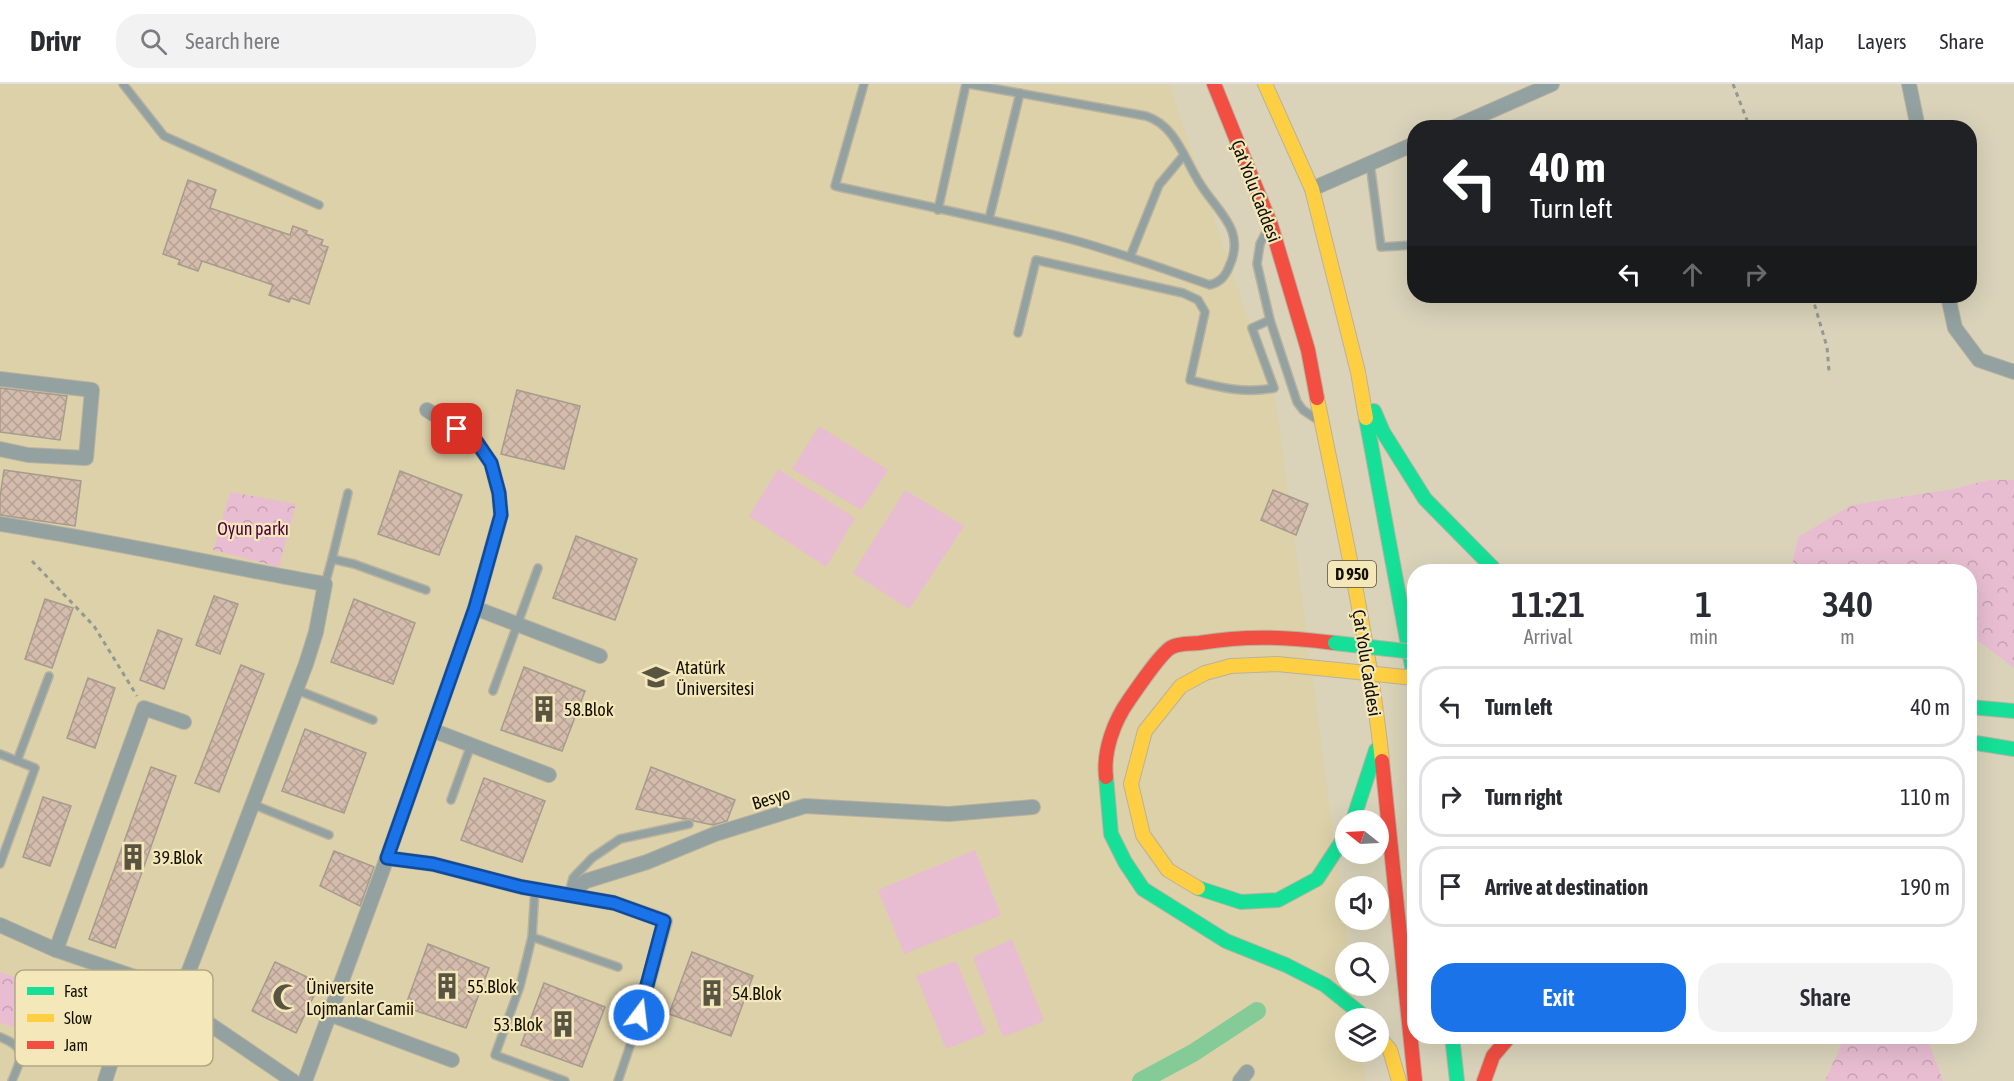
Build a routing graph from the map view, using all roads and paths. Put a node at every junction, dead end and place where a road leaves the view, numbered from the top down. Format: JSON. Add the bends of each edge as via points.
{"nodes":[{"id":1,"x":123,"y":84,"type":"edge"},
{"id":2,"x":864,"y":84,"type":"edge"},
{"id":3,"x":968,"y":84,"type":"edge"},
{"id":4,"x":1214,"y":84,"type":"edge"},
{"id":5,"x":1265,"y":84,"type":"edge"},
{"id":6,"x":1552,"y":84,"type":"edge"},
{"id":7,"x":1734,"y":84,"type":"edge"},
{"id":8,"x":1909,"y":84,"type":"edge"},
{"id":9,"x":1020,"y":93,"type":"junction"},
{"id":10,"x":1470,"y":120,"type":"edge"},
{"id":11,"x":1747,"y":120,"type":"edge"},
{"id":12,"x":1916,"y":120,"type":"edge"},
{"id":13,"x":1407,"y":147,"type":"edge"},
{"id":14,"x":1184,"y":155,"type":"junction"},
{"id":15,"x":1370,"y":163,"type":"junction"},
{"id":16,"x":1312,"y":189,"type":"junction"},
{"id":17,"x":319,"y":205,"type":"dead end"},
{"id":18,"x":938,"y":210,"type":"junction"},
{"id":19,"x":989,"y":219,"type":"junction"},
{"id":20,"x":1271,"y":225,"type":"junction"},
{"id":21,"x":1407,"y":245,"type":"edge"},
{"id":22,"x":1130,"y":257,"type":"junction"},
{"id":23,"x":1814,"y":303,"type":"edge"},
{"id":24,"x":1950,"y":303,"type":"edge"},
{"id":25,"x":1270,"y":320,"type":"junction"},
{"id":26,"x":1018,"y":333,"type":"dead end"},
{"id":27,"x":1829,"y":371,"type":"dead end"},
{"id":28,"x":1359,"y":372,"type":"junction"},
{"id":29,"x":2014,"y":372,"type":"edge"},
{"id":30,"x":0,"y":379,"type":"edge"},
{"id":31,"x":427,"y":410,"type":"dead end"},
{"id":32,"x":1322,"y":420,"type":"junction"},
{"id":33,"x":0,"y":449,"type":"edge"},
{"id":34,"x":348,"y":493,"type":"dead end"},
{"id":35,"x":0,"y":524,"type":"edge"},
{"id":36,"x":333,"y":559,"type":"junction"},
{"id":37,"x":32,"y":561,"type":"dead end"},
{"id":38,"x":1489,"y":564,"type":"edge"},
{"id":39,"x":538,"y":568,"type":"dead end"},
{"id":40,"x":325,"y":584,"type":"junction"},
{"id":41,"x":426,"y":590,"type":"dead end"},
{"id":42,"x":475,"y":608,"type":"junction"},
{"id":43,"x":518,"y":625,"type":"junction"},
{"id":44,"x":1407,"y":639,"type":"edge"},
{"id":45,"x":1407,"y":651,"type":"edge"},
{"id":46,"x":600,"y":656,"type":"dead end"},
{"id":47,"x":49,"y":676,"type":"dead end"},
{"id":48,"x":1407,"y":677,"type":"edge"},
{"id":49,"x":297,"y":690,"type":"junction"},
{"id":50,"x":493,"y":691,"type":"dead end"},
{"id":51,"x":144,"y":708,"type":"junction"},
{"id":52,"x":1977,"y":708,"type":"edge"},
{"id":53,"x":2014,"y":711,"type":"edge"},
{"id":54,"x":373,"y":720,"type":"dead end"},
{"id":55,"x":184,"y":722,"type":"dead end"},
{"id":56,"x":432,"y":730,"type":"junction"},
{"id":57,"x":1379,"y":741,"type":"junction"},
{"id":58,"x":1977,"y":743,"type":"edge"},
{"id":59,"x":471,"y":745,"type":"junction"},
{"id":60,"x":2014,"y":749,"type":"edge"},
{"id":61,"x":0,"y":754,"type":"edge"},
{"id":62,"x":17,"y":761,"type":"junction"},
{"id":63,"x":549,"y":775,"type":"dead end"},
{"id":64,"x":451,"y":800,"type":"dead end"},
{"id":65,"x":252,"y":804,"type":"junction"},
{"id":66,"x":1033,"y":807,"type":"dead end"},
{"id":67,"x":1356,"y":810,"type":"edge"},
{"id":68,"x":689,"y":824,"type":"dead end"},
{"id":69,"x":329,"y":835,"type":"dead end"},
{"id":70,"x":1335,"y":852,"type":"edge"},
{"id":71,"x":387,"y":858,"type":"junction"},
{"id":72,"x":0,"y":864,"type":"edge"},
{"id":73,"x":535,"y":889,"type":"junction"},
{"id":74,"x":568,"y":894,"type":"junction"},
{"id":75,"x":0,"y":925,"type":"edge"},
{"id":76,"x":532,"y":938,"type":"junction"},
{"id":77,"x":56,"y":950,"type":"junction"},
{"id":78,"x":618,"y":967,"type":"dead end"},
{"id":79,"x":115,"y":970,"type":"edge"},
{"id":80,"x":189,"y":970,"type":"edge"},
{"id":81,"x":1407,"y":1005,"type":"edge"},
{"id":82,"x":1354,"y":1008,"type":"edge"},
{"id":83,"x":329,"y":1014,"type":"junction"},
{"id":84,"x":213,"y":1027,"type":"edge"},
{"id":85,"x":0,"y":1037,"type":"edge"},
{"id":86,"x":633,"y":1037,"type":"joint"},
{"id":87,"x":15,"y":1044,"type":"edge"},
{"id":88,"x":1411,"y":1044,"type":"edge"},
{"id":89,"x":1453,"y":1044,"type":"edge"},
{"id":90,"x":1503,"y":1044,"type":"edge"},
{"id":91,"x":1389,"y":1050,"type":"edge"},
{"id":92,"x":452,"y":1060,"type":"dead end"},
{"id":93,"x":18,"y":1066,"type":"edge"},
{"id":94,"x":110,"y":1066,"type":"edge"},
{"id":95,"x":12,"y":1081,"type":"edge"},
{"id":96,"x":105,"y":1081,"type":"edge"},
{"id":97,"x":293,"y":1081,"type":"edge"},
{"id":98,"x":305,"y":1081,"type":"edge"},
{"id":99,"x":565,"y":1081,"type":"edge"},
{"id":100,"x":618,"y":1081,"type":"edge"},
{"id":101,"x":1399,"y":1081,"type":"edge"},
{"id":102,"x":1415,"y":1081,"type":"edge"},
{"id":103,"x":1457,"y":1081,"type":"edge"},
{"id":104,"x":1484,"y":1081,"type":"edge"}],
"edges":[{"from":1,"to":17,"type":"lane","via":[[164,136]]},
{"from":2,"to":18,"type":"lane","via":[[835,186]]},
{"from":3,"to":9,"type":"lane"},
{"from":3,"to":18,"type":"lane"},
{"from":4,"to":20,"type":"main road","name":"Çat Yolu Caddesi","number":"D 950"},
{"from":5,"to":16,"type":"main road","number":"D 950"},
{"from":6,"to":10,"type":"street"},
{"from":7,"to":11,"type":"path"},
{"from":8,"to":12,"type":"street"},
{"from":9,"to":14,"type":"lane","via":[[1155,119],[1168,129]]},
{"from":9,"to":19,"type":"lane"},
{"from":13,"to":15,"type":"street"},
{"from":14,"to":22,"type":"lane","via":[[1159,185]]},
{"from":14,"to":22,"type":"lane","via":[[1233,232],[1234,254],[1226,274],[1219,283],[1210,285]]},
{"from":15,"to":16,"type":"street"},
{"from":15,"to":21,"type":"lane","via":[[1382,247]]},
{"from":16,"to":28,"type":"main road","number":"D 950"},
{"from":18,"to":19,"type":"lane"},
{"from":19,"to":22,"type":"lane"},
{"from":20,"to":25,"type":"lane","via":[[1260,244],[1257,264]]},
{"from":20,"to":32,"type":"main road","name":"Çat Yolu Caddesi","number":"D 950","via":[[1308,350]]},
{"from":23,"to":27,"type":"path","via":[[1827,347]]},
{"from":24,"to":29,"type":"street","via":[[1955,328],[1979,360]]},
{"from":25,"to":26,"type":"lane","via":[[1252,328],[1274,388],[1240,391],[1190,380],[1205,312],[1198,300],[1183,293],[1036,260]]},
{"from":25,"to":32,"type":"lane","via":[[1297,402]]},
{"from":28,"to":38,"type":"main road","via":[[1383,432],[1425,499]]},
{"from":28,"to":44,"type":"main road","number":"D 950"},
{"from":30,"to":33,"type":"street","via":[[92,390],[86,458],[28,455]]},
{"from":31,"to":42,"type":"street","via":[[476,441],[491,463],[499,493],[501,515]]},
{"from":32,"to":57,"type":"main road","name":"Çat Yolu Caddesi","number":"D 950","via":[[1360,616]]},
{"from":34,"to":36,"type":"lane"},
{"from":35,"to":40,"type":"street"},
{"from":36,"to":40,"type":"lane"},
{"from":36,"to":41,"type":"lane"},
{"from":37,"to":51,"type":"path","via":[[94,626]]},
{"from":39,"to":43,"type":"lane"},
{"from":40,"to":49,"type":"street","via":[[316,632]]},
{"from":42,"to":43,"type":"street"},
{"from":42,"to":56,"type":"street"},
{"from":43,"to":46,"type":"street"},
{"from":43,"to":50,"type":"lane"},
{"from":45,"to":82,"type":"main road","bridge":true,"via":[[1285,637],[1234,637],[1171,646],[1131,696],[1112,732],[1105,769],[1111,834],[1143,889],[1226,940],[1325,985]]},
{"from":47,"to":62,"type":"lane"},
{"from":48,"to":70,"type":"main road","bridge":true,"via":[[1278,664],[1231,666],[1205,673],[1181,686],[1145,731],[1131,784],[1143,835],[1168,870],[1202,890],[1241,902],[1278,900],[1317,879]]},
{"from":49,"to":54,"type":"lane"},
{"from":49,"to":65,"type":"street"},
{"from":51,"to":55,"type":"street"},
{"from":51,"to":77,"type":"street"},
{"from":52,"to":53,"type":"main road"},
{"from":56,"to":59,"type":"street"},
{"from":56,"to":71,"type":"street"},
{"from":57,"to":67,"type":"main road"},
{"from":57,"to":81,"type":"main road","name":"Çat Yolu Caddesi","number":"D 950"},
{"from":58,"to":60,"type":"main road"},
{"from":59,"to":63,"type":"street"},
{"from":59,"to":64,"type":"lane"},
{"from":61,"to":62,"type":"lane"},
{"from":62,"to":72,"type":"lane","via":[[35,768]]},
{"from":65,"to":69,"type":"lane"},
{"from":65,"to":80,"type":"street"},
{"from":66,"to":74,"type":"street","name":"Besyo","via":[[949,814],[805,806],[585,881]]},
{"from":68,"to":74,"type":"lane","via":[[620,839],[592,858],[573,878]]},
{"from":71,"to":73,"type":"street","via":[[433,864]]},
{"from":71,"to":83,"type":"street"},
{"from":73,"to":74,"type":"street"},
{"from":73,"to":76,"type":"lane"},
{"from":74,"to":86,"type":"street","via":[[614,903],[664,921]]},
{"from":75,"to":77,"type":"street"},
{"from":76,"to":78,"type":"lane"},
{"from":76,"to":99,"type":"lane","via":[[520,986],[495,1055]]},
{"from":77,"to":79,"type":"street"},
{"from":83,"to":92,"type":"street"},
{"from":83,"to":98,"type":"street"},
{"from":84,"to":97,"type":"street"},
{"from":85,"to":87,"type":"lane"},
{"from":86,"to":100,"type":"lane"},
{"from":88,"to":102,"type":"main road","name":"Çat Yolu Caddesi","number":"D 950"},
{"from":89,"to":103,"type":"main road"},
{"from":90,"to":104,"type":"main road","via":[[1493,1056]]},
{"from":91,"to":101,"type":"main road"},
{"from":93,"to":95,"type":"lane"},
{"from":94,"to":96,"type":"street"}]}
